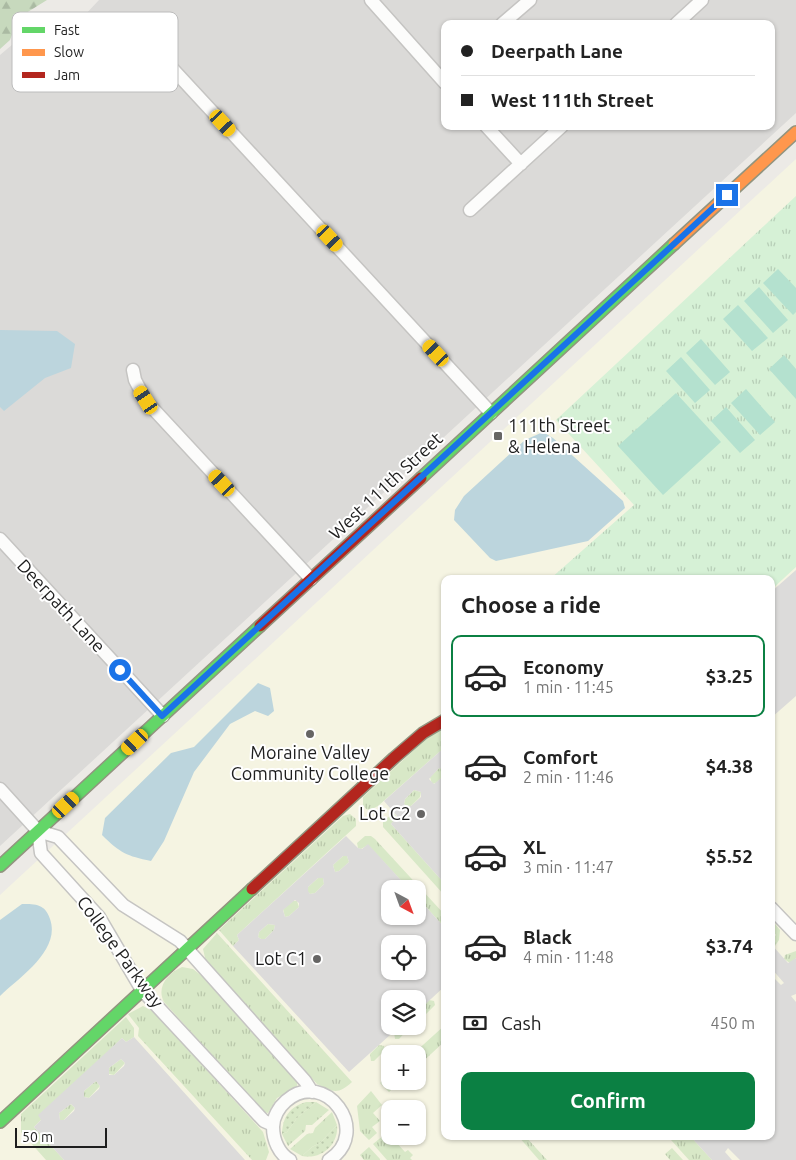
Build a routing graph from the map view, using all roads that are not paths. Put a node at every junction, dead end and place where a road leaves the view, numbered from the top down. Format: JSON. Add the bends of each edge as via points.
{"nodes":[{"id":1,"x":371,"y":0,"type":"edge"},
{"id":2,"x":530,"y":0,"type":"edge"},
{"id":3,"x":702,"y":0,"type":"edge"},
{"id":4,"x":507,"y":20,"type":"edge"},
{"id":5,"x":680,"y":20,"type":"edge"},
{"id":6,"x":178,"y":75,"type":"edge"},
{"id":7,"x":441,"y":76,"type":"edge"},
{"id":8,"x":490,"y":130,"type":"edge"},
{"id":9,"x":558,"y":130,"type":"edge"},
{"id":10,"x":796,"y":132,"type":"edge"},
{"id":11,"x":521,"y":164,"type":"junction"},
{"id":12,"x":470,"y":210,"type":"dead end"},
{"id":13,"x":133,"y":370,"type":"dead end"},
{"id":14,"x":491,"y":413,"type":"junction"},
{"id":15,"x":0,"y":539,"type":"edge"},
{"id":16,"x":311,"y":579,"type":"junction"},
{"id":17,"x":162,"y":716,"type":"junction"},
{"id":18,"x":441,"y":722,"type":"edge"},
{"id":19,"x":0,"y":790,"type":"edge"},
{"id":20,"x":38,"y":831,"type":"junction"},
{"id":21,"x":0,"y":866,"type":"edge"},
{"id":22,"x":775,"y":912,"type":"edge"},
{"id":23,"x":796,"y":934,"type":"edge"},
{"id":24,"x":187,"y":948,"type":"junction"},
{"id":25,"x":142,"y":990,"type":"junction"},
{"id":26,"x":312,"y":1092,"type":"junction"},
{"id":27,"x":0,"y":1122,"type":"edge"},
{"id":28,"x":273,"y":1125,"type":"junction"},
{"id":29,"x":290,"y":1160,"type":"edge"},
{"id":30,"x":329,"y":1160,"type":"edge"}],
"edges":[{"from":1,"to":7,"type":"street"},
{"from":2,"to":4,"type":"street"},
{"from":3,"to":5,"type":"street"},
{"from":6,"to":14,"type":"street"},
{"from":8,"to":11,"type":"street"},
{"from":9,"to":11,"type":"street"},
{"from":10,"to":14,"type":"main road","name":"West 111th Street"},
{"from":11,"to":12,"type":"street"},
{"from":13,"to":16,"type":"street","via":[[146,400]]},
{"from":14,"to":16,"type":"main road","name":"West 111th Street"},
{"from":15,"to":17,"type":"street","name":"Deerpath Lane"},
{"from":16,"to":17,"type":"main road","name":"West 111th Street"},
{"from":17,"to":20,"type":"main road","name":"West 111th Street"},
{"from":18,"to":24,"type":"main road","via":[[394,758]]},
{"from":19,"to":20,"type":"street"},
{"from":20,"to":21,"type":"main road","name":"West 111th Street"},
{"from":20,"to":24,"type":"street","name":"College Parkway","via":[[58,837],[123,905]]},
{"from":20,"to":25,"type":"street","name":"College Parkway","via":[[41,853],[99,917]]},
{"from":22,"to":23,"type":"street"},
{"from":24,"to":25,"type":"main road"},
{"from":24,"to":26,"type":"street","name":"College Parkway"},
{"from":25,"to":27,"type":"main road"},
{"from":25,"to":28,"type":"street","name":"College Parkway","via":[[264,1121]]},
{"from":26,"to":28,"type":"street","via":[[290,1097],[276,1114]]},
{"from":26,"to":30,"type":"street","name":"College Parkway","via":[[329,1097],[337,1104],[346,1122],[342,1146]]},
{"from":28,"to":29,"type":"street","via":[[276,1144]]}]}
